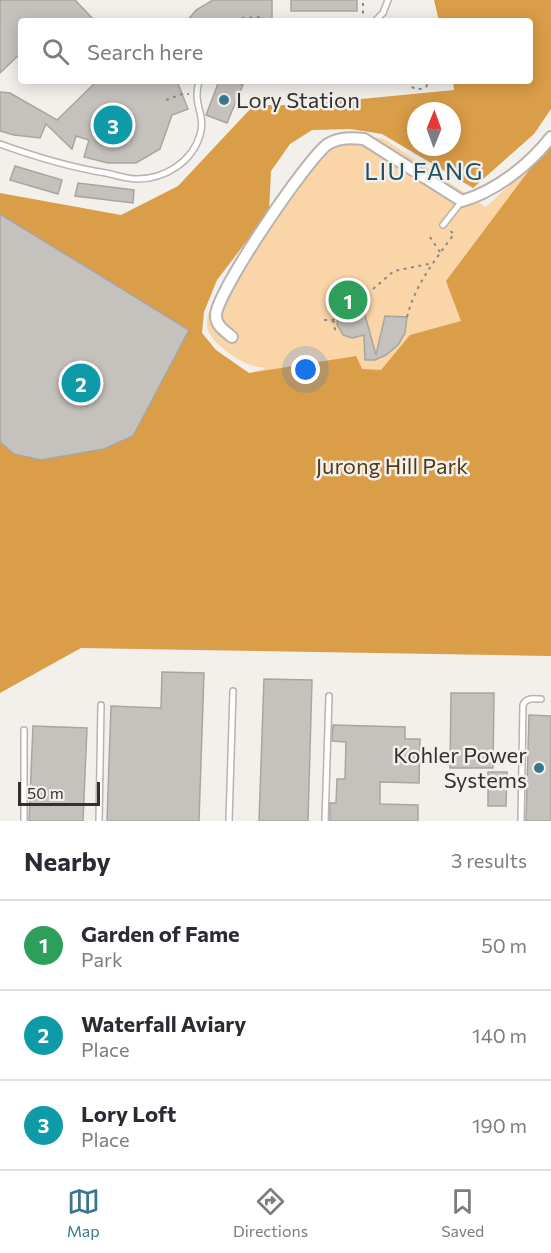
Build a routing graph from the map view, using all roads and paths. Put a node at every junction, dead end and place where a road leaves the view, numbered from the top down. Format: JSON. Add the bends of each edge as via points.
{"nodes":[{"id":1,"x":363,"y":0,"type":"edge"},
{"id":2,"x":388,"y":0,"type":"edge"},
{"id":3,"x":240,"y":18,"type":"edge"},
{"id":4,"x":263,"y":18,"type":"edge"},
{"id":5,"x":363,"y":18,"type":"edge"},
{"id":6,"x":378,"y":18,"type":"edge"},
{"id":7,"x":198,"y":84,"type":"edge"},
{"id":8,"x":409,"y":84,"type":"edge"},
{"id":9,"x":428,"y":84,"type":"edge"},
{"id":10,"x":196,"y":96,"type":"junction"},
{"id":11,"x":166,"y":100,"type":"dead end"},
{"id":12,"x":551,"y":137,"type":"edge"},
{"id":13,"x":0,"y":144,"type":"edge"},
{"id":14,"x":462,"y":201,"type":"junction"},
{"id":15,"x":443,"y":225,"type":"joint"},
{"id":16,"x":430,"y":237,"type":"dead end"},
{"id":17,"x":440,"y":252,"type":"junction"},
{"id":18,"x":433,"y":263,"type":"junction"},
{"id":19,"x":373,"y":289,"type":"dead end"},
{"id":20,"x":358,"y":304,"type":"dead end"},
{"id":21,"x":407,"y":317,"type":"dead end"},
{"id":22,"x":324,"y":320,"type":"dead end"},
{"id":23,"x":333,"y":320,"type":"junction"},
{"id":24,"x":336,"y":333,"type":"dead end"},
{"id":25,"x":232,"y":337,"type":"dead end"},
{"id":26,"x":233,"y":691,"type":"dead end"},
{"id":27,"x":329,"y":696,"type":"dead end"},
{"id":28,"x":541,"y":699,"type":"dead end"},
{"id":29,"x":101,"y":705,"type":"dead end"},
{"id":30,"x":24,"y":730,"type":"dead end"},
{"id":31,"x":24,"y":821,"type":"edge"},
{"id":32,"x":99,"y":821,"type":"edge"},
{"id":33,"x":229,"y":821,"type":"edge"},
{"id":34,"x":325,"y":821,"type":"edge"},
{"id":35,"x":521,"y":821,"type":"edge"}],
"edges":[{"from":1,"to":5,"type":"path"},
{"from":2,"to":6,"type":"lane"},
{"from":3,"to":4,"type":"path"},
{"from":7,"to":10,"type":"lane"},
{"from":8,"to":9,"type":"path","via":[[418,90]]},
{"from":10,"to":11,"type":"path","via":[[187,93]]},
{"from":10,"to":13,"type":"lane","via":[[202,114],[201,133],[194,150],[185,161],[155,176],[137,179],[66,166]]},
{"from":12,"to":14,"type":"street","via":[[514,174]]},
{"from":14,"to":15,"type":"lane"},
{"from":14,"to":25,"type":"street","via":[[364,139],[348,138],[328,144],[299,177],[228,284],[216,317],[219,326]]},
{"from":15,"to":17,"type":"path","via":[[454,234]]},
{"from":16,"to":17,"type":"path"},
{"from":17,"to":18,"type":"path"},
{"from":18,"to":19,"type":"path","via":[[394,271]]},
{"from":18,"to":21,"type":"path","via":[[412,299]]},
{"from":20,"to":23,"type":"path","via":[[345,305]]},
{"from":22,"to":23,"type":"path"},
{"from":23,"to":24,"type":"path"},
{"from":26,"to":33,"type":"lane"},
{"from":27,"to":34,"type":"lane"},
{"from":28,"to":35,"type":"lane","via":[[524,702]]},
{"from":29,"to":32,"type":"lane"},
{"from":30,"to":31,"type":"lane"}]}
